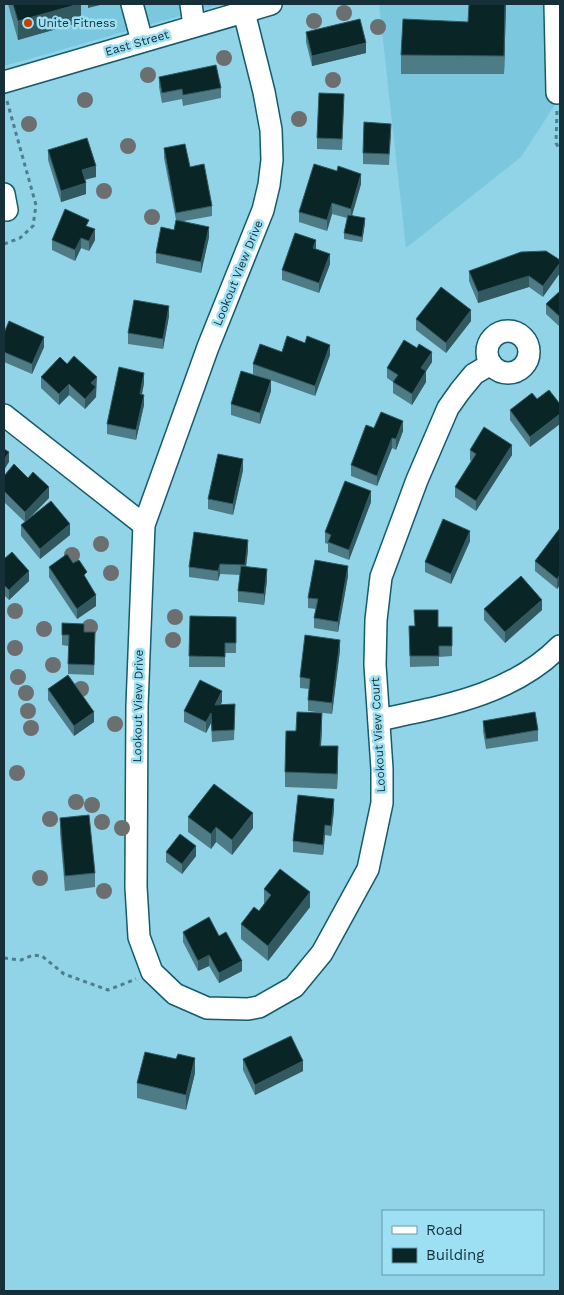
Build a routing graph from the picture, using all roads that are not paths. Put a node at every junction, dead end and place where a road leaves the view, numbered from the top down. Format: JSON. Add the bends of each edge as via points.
{"nodes":[{"id":1,"x":132,"y":4,"type":"edge"},
{"id":2,"x":191,"y":4,"type":"edge"},
{"id":3,"x":271,"y":4,"type":"edge"},
{"id":4,"x":555,"y":4,"type":"edge"},
{"id":5,"x":244,"y":12,"type":"junction"},
{"id":6,"x":194,"y":26,"type":"junction"},
{"id":7,"x":142,"y":41,"type":"junction"},
{"id":8,"x":558,"y":57,"type":"edge"},
{"id":9,"x":5,"y":90,"type":"edge"},
{"id":10,"x":556,"y":93,"type":"road end"},
{"id":11,"x":491,"y":364,"type":"dead end"},
{"id":12,"x":4,"y":415,"type":"edge"},
{"id":13,"x":144,"y":525,"type":"junction"},
{"id":14,"x":560,"y":646,"type":"edge"},
{"id":15,"x":379,"y":720,"type":"junction"},
{"id":16,"x":136,"y":886,"type":"joint"}],
"edges":[{"from":1,"to":7,"type":"street"},
{"from":2,"to":6,"type":"street"},
{"from":3,"to":5,"type":"street","name":"East Street"},
{"from":4,"to":8,"type":"street"},
{"from":5,"to":6,"type":"street","name":"East Street"},
{"from":5,"to":13,"type":"street","name":"Lookout View Drive","via":[[271,130],[269,185],[263,210],[208,347]]},
{"from":6,"to":7,"type":"street","name":"East Street"},
{"from":7,"to":9,"type":"street","name":"East Street"},
{"from":8,"to":10,"type":"street"},
{"from":11,"to":15,"type":"street","name":"Lookout View Court","via":[[474,374],[448,408],[381,577],[375,665]]},
{"from":12,"to":13,"type":"street"},
{"from":13,"to":16,"type":"street","name":"Lookout View Drive","via":[[137,706]]},
{"from":14,"to":15,"type":"street","via":[[537,667],[510,682],[453,705]]},
{"from":15,"to":16,"type":"street","name":"Lookout View Court","via":[[382,803],[368,869],[322,954],[294,987],[259,1007],[248,1009],[207,1008],[175,994],[152,972],[139,937]]}]}
